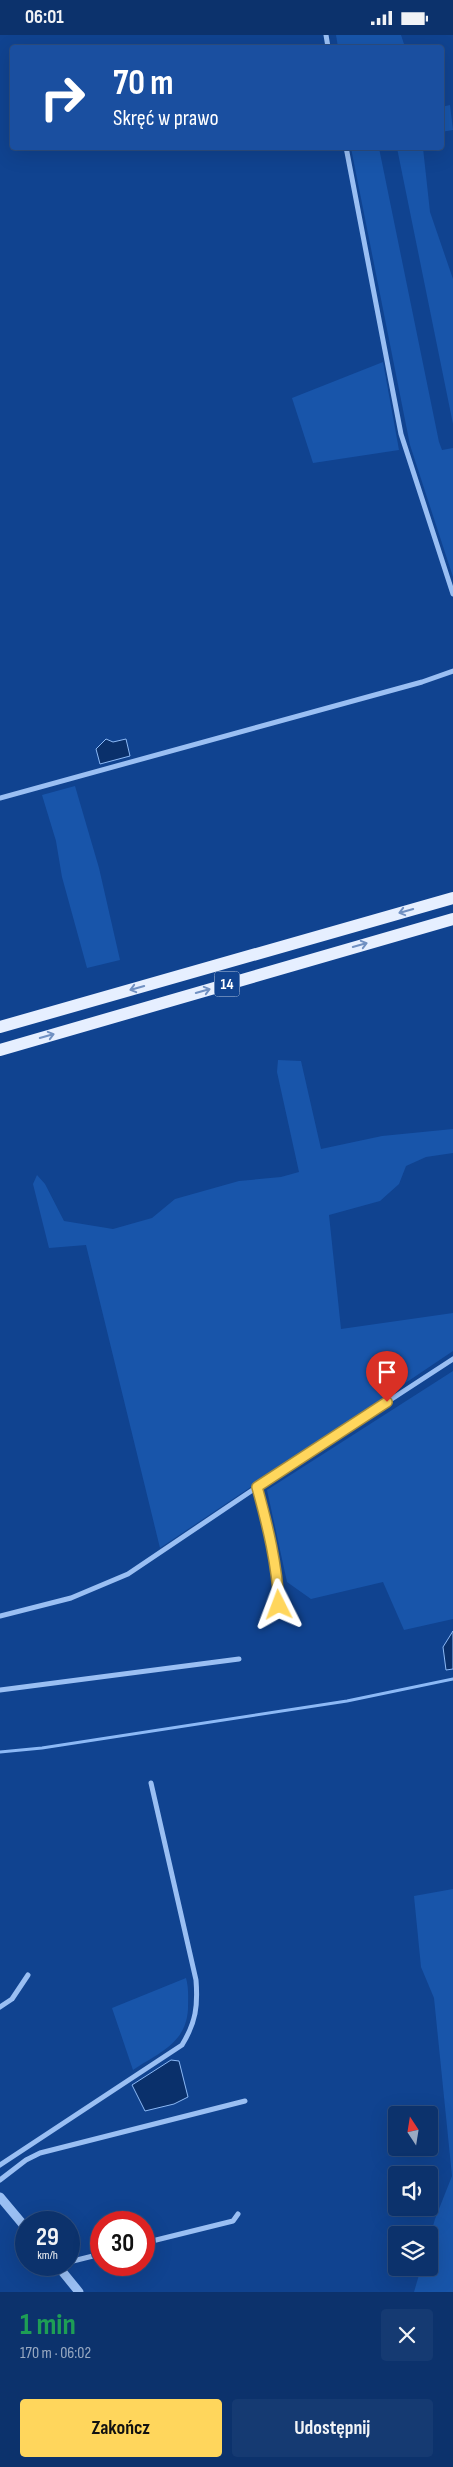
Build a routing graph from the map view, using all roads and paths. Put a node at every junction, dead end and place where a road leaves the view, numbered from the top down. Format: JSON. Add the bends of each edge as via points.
{"nodes":[{"id":1,"x":347,"y":150,"type":"edge"},
{"id":2,"x":453,"y":594,"type":"edge"},
{"id":3,"x":453,"y":671,"type":"edge"},
{"id":4,"x":0,"y":798,"type":"edge"},
{"id":5,"x":453,"y":898,"type":"edge"},
{"id":6,"x":453,"y":919,"type":"edge"},
{"id":7,"x":0,"y":1027,"type":"edge"},
{"id":8,"x":0,"y":1050,"type":"edge"},
{"id":9,"x":453,"y":1359,"type":"edge"},
{"id":10,"x":257,"y":1487,"type":"junction"},
{"id":11,"x":279,"y":1605,"type":"dead end"},
{"id":12,"x":0,"y":1617,"type":"edge"},
{"id":13,"x":239,"y":1659,"type":"dead end"},
{"id":14,"x":0,"y":1691,"type":"edge"},
{"id":15,"x":151,"y":1783,"type":"dead end"},
{"id":16,"x":28,"y":1975,"type":"dead end"},
{"id":17,"x":0,"y":2007,"type":"edge"},
{"id":18,"x":245,"y":2101,"type":"dead end"},
{"id":19,"x":0,"y":2165,"type":"edge"},
{"id":20,"x":0,"y":2180,"type":"edge"},
{"id":21,"x":0,"y":2197,"type":"edge"},
{"id":22,"x":238,"y":2214,"type":"dead end"},
{"id":23,"x":15,"y":2215,"type":"edge"},
{"id":24,"x":155,"y":2240,"type":"edge"},
{"id":25,"x":66,"y":2276,"type":"edge"},
{"id":26,"x":80,"y":2292,"type":"edge"}],
"edges":[{"from":1,"to":2,"type":"street","via":[[402,434]]},
{"from":3,"to":4,"type":"street"},
{"from":5,"to":7,"type":"main road","number":"14","one_way":true},
{"from":8,"to":6,"type":"main road","number":"14","one_way":true},
{"from":9,"to":10,"type":"street"},
{"from":10,"to":11,"type":"street","via":[[276,1561]]},
{"from":10,"to":12,"type":"street","via":[[128,1574],[71,1598]]},
{"from":13,"to":14,"type":"street"},
{"from":15,"to":19,"type":"street","via":[[196,1981],[196,2011],[192,2028],[182,2045]]},
{"from":16,"to":17,"type":"street","via":[[12,1999]]},
{"from":18,"to":20,"type":"street","via":[[40,2153]]},
{"from":21,"to":23,"type":"street"},
{"from":22,"to":24,"type":"street","via":[[233,2221]]},
{"from":25,"to":26,"type":"street"}]}
